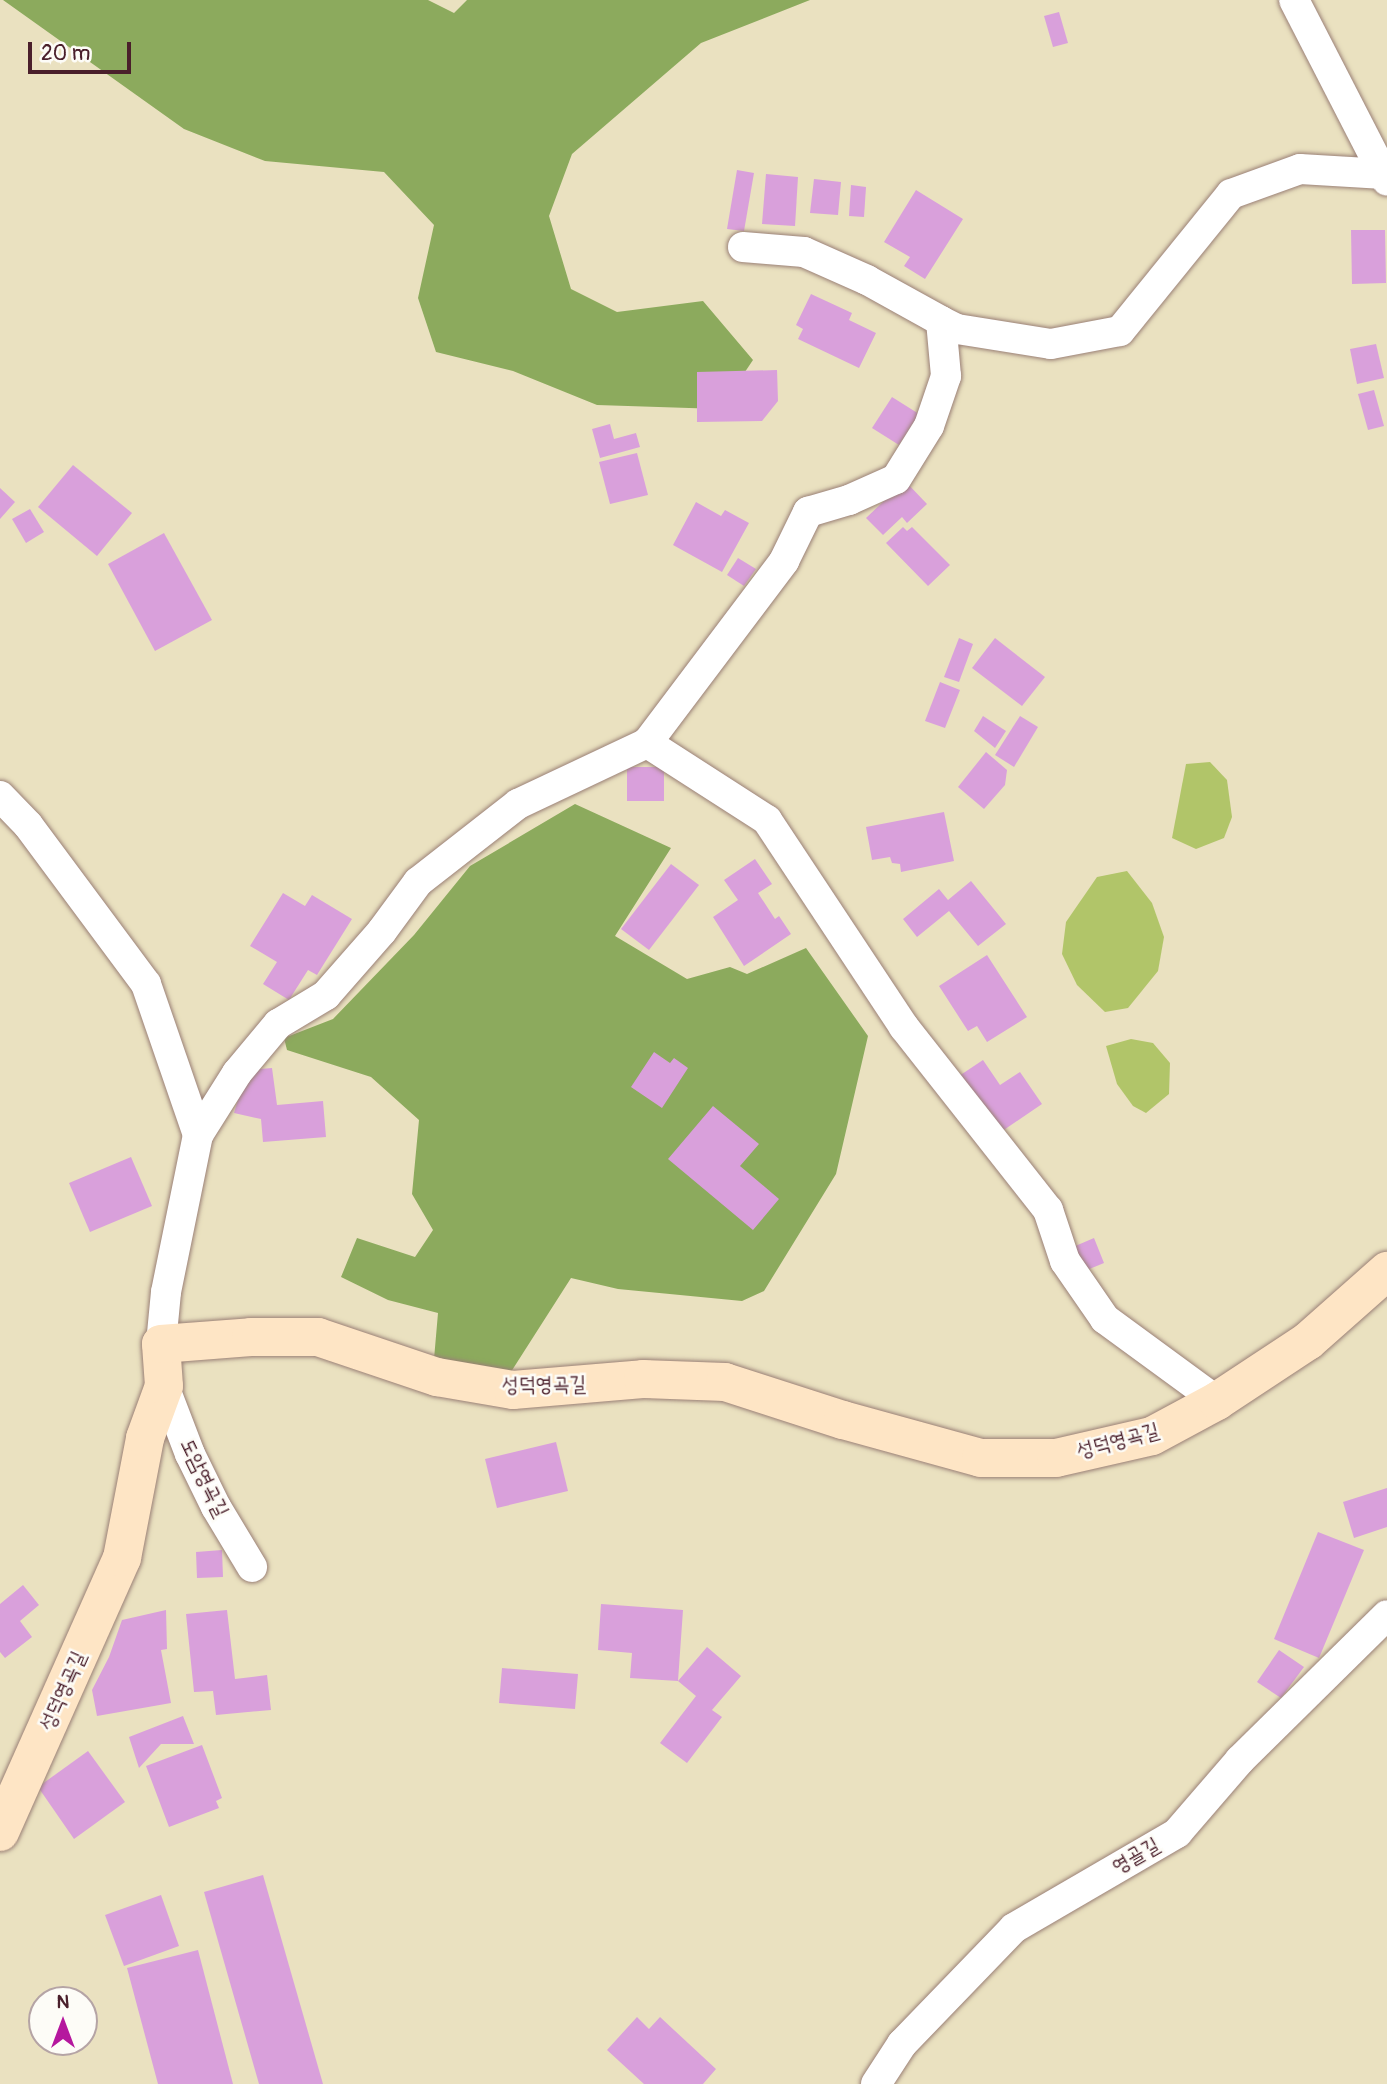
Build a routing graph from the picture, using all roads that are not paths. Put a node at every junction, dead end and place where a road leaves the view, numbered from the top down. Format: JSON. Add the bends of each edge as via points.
{"nodes":[{"id":1,"x":1294,"y":0,"type":"edge"},
{"id":2,"x":1386,"y":177,"type":"edge"},
{"id":3,"x":743,"y":247,"type":"dead end"},
{"id":4,"x":941,"y":321,"type":"junction"},
{"id":5,"x":647,"y":743,"type":"junction"},
{"id":6,"x":0,"y":796,"type":"edge"},
{"id":7,"x":198,"y":1135,"type":"junction"},
{"id":8,"x":1387,"y":1271,"type":"edge"},
{"id":9,"x":161,"y":1343,"type":"junction"},
{"id":10,"x":164,"y":1386,"type":"junction"},
{"id":11,"x":1217,"y":1401,"type":"junction"},
{"id":12,"x":252,"y":1567,"type":"dead end"},
{"id":13,"x":1387,"y":1615,"type":"edge"},
{"id":14,"x":0,"y":1832,"type":"edge"},
{"id":15,"x":876,"y":2084,"type":"edge"}],
"edges":[{"from":1,"to":2,"type":"street"},
{"from":2,"to":4,"type":"street","via":[[1300,169],[1231,194],[1120,331],[1051,344],[957,329]]},
{"from":3,"to":4,"type":"street","via":[[804,253],[867,280]]},
{"from":4,"to":5,"type":"street","via":[[946,376],[929,426],[896,479],[808,512],[784,561]]},
{"from":5,"to":7,"type":"street","via":[[518,804],[418,882],[326,995],[278,1024],[237,1073]]},
{"from":5,"to":11,"type":"street","via":[[766,820],[904,1027],[1048,1210],[1065,1261],[1105,1319]]},
{"from":6,"to":7,"type":"street","via":[[28,825],[146,984]]},
{"from":7,"to":9,"type":"street","via":[[166,1292]]},
{"from":8,"to":11,"type":"main road","name":"성덕영곡길","via":[[1308,1341]]},
{"from":9,"to":10,"type":"main road","name":"성덕영곡길"},
{"from":9,"to":11,"type":"main road","name":"성덕영곡길","via":[[318,1337],[437,1377],[513,1390],[643,1379],[725,1382],[981,1458],[1056,1458],[1152,1436]]},
{"from":10,"to":12,"type":"street","name":"도암영곡길","via":[[211,1497]]},
{"from":10,"to":14,"type":"main road","name":"성덕영곡길","via":[[145,1438],[122,1558]]},
{"from":13,"to":15,"type":"street","name":"영골길","via":[[1240,1760],[1177,1833],[1014,1928],[902,2043]]}]}
